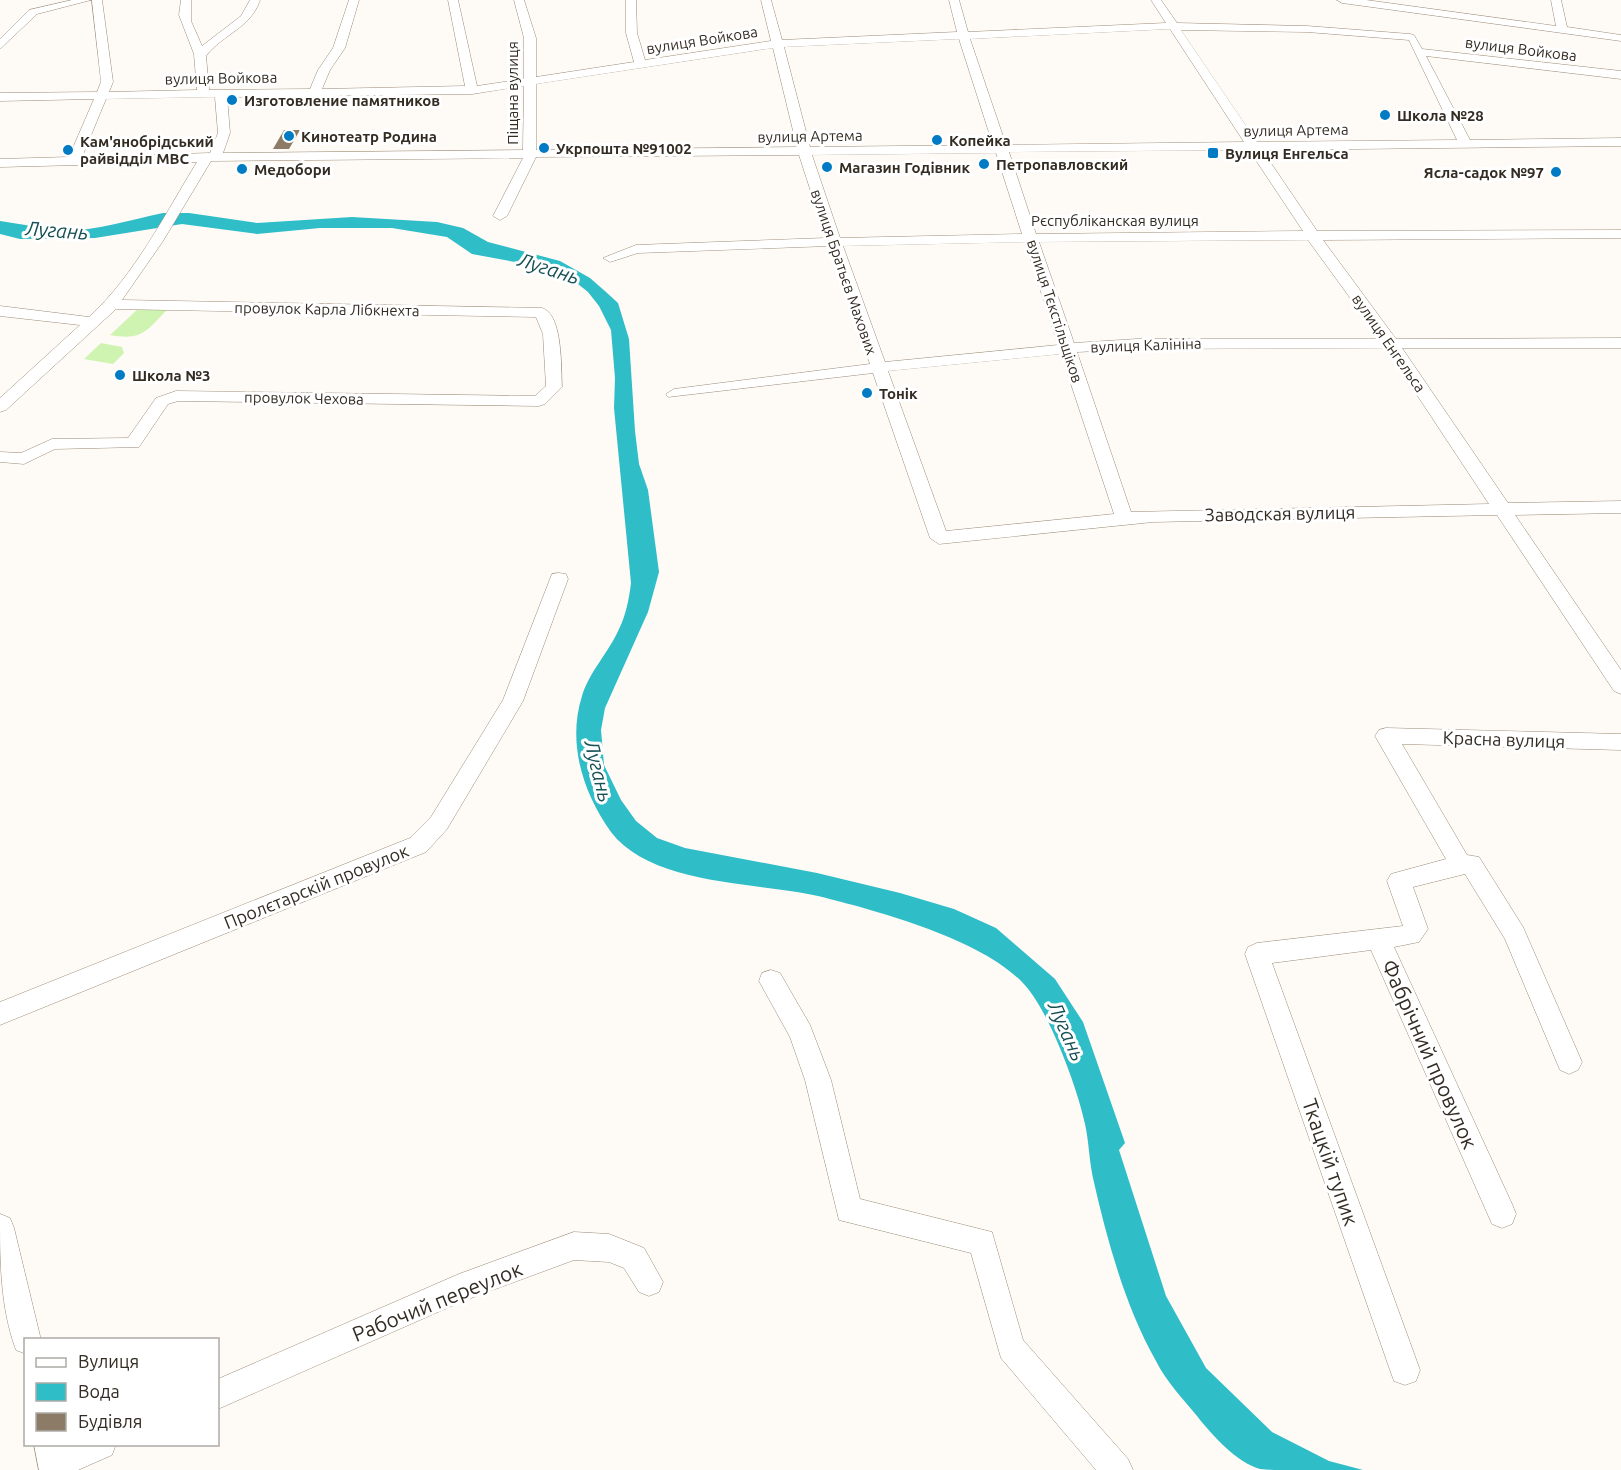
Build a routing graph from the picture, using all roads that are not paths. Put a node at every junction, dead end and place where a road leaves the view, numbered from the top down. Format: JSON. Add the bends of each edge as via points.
{"nodes":[{"id":1,"x":35,"y":0,"type":"edge"},
{"id":2,"x":86,"y":0,"type":"edge"},
{"id":3,"x":97,"y":0,"type":"edge"},
{"id":4,"x":186,"y":0,"type":"edge"},
{"id":5,"x":255,"y":0,"type":"edge"},
{"id":6,"x":354,"y":0,"type":"edge"},
{"id":7,"x":453,"y":0,"type":"edge"},
{"id":8,"x":519,"y":0,"type":"edge"},
{"id":9,"x":631,"y":0,"type":"edge"},
{"id":10,"x":766,"y":0,"type":"edge"},
{"id":11,"x":954,"y":0,"type":"edge"},
{"id":12,"x":1156,"y":0,"type":"edge"},
{"id":13,"x":1342,"y":0,"type":"edge"},
{"id":14,"x":1556,"y":0,"type":"edge"},
{"id":15,"x":1468,"y":2,"type":"dead end"},
{"id":16,"x":33,"y":12,"type":"junction"},
{"id":17,"x":1470,"y":17,"type":"junction"},
{"id":18,"x":1402,"y":18,"type":"edge"},
{"id":19,"x":1172,"y":26,"type":"junction"},
{"id":20,"x":1562,"y":30,"type":"junction"},
{"id":21,"x":963,"y":35,"type":"junction"},
{"id":22,"x":1621,"y":38,"type":"edge"},
{"id":23,"x":776,"y":44,"type":"junction"},
{"id":24,"x":0,"y":46,"type":"edge"},
{"id":25,"x":1418,"y":52,"type":"junction"},
{"id":26,"x":200,"y":56,"type":"junction"},
{"id":27,"x":641,"y":64,"type":"junction"},
{"id":28,"x":1621,"y":75,"type":"edge"},
{"id":29,"x":529,"y":82,"type":"junction"},
{"id":30,"x":472,"y":90,"type":"junction"},
{"id":31,"x":315,"y":92,"type":"junction"},
{"id":32,"x":203,"y":93,"type":"junction"},
{"id":33,"x":221,"y":93,"type":"junction"},
{"id":34,"x":103,"y":96,"type":"junction"},
{"id":35,"x":0,"y":97,"type":"edge"},
{"id":36,"x":1621,"y":142,"type":"edge"},
{"id":37,"x":1466,"y":143,"type":"junction"},
{"id":38,"x":1256,"y":147,"type":"junction"},
{"id":39,"x":1003,"y":150,"type":"junction"},
{"id":40,"x":805,"y":153,"type":"junction"},
{"id":41,"x":528,"y":154,"type":"junction"},
{"id":42,"x":210,"y":157,"type":"junction"},
{"id":43,"x":74,"y":160,"type":"junction"},
{"id":44,"x":0,"y":163,"type":"edge"},
{"id":45,"x":500,"y":216,"type":"dead end"},
{"id":46,"x":1621,"y":234,"type":"edge"},
{"id":47,"x":1313,"y":236,"type":"junction"},
{"id":48,"x":1030,"y":237,"type":"junction"},
{"id":49,"x":831,"y":240,"type":"junction"},
{"id":50,"x":610,"y":258,"type":"dead end"},
{"id":51,"x":112,"y":304,"type":"junction"},
{"id":52,"x":0,"y":311,"type":"edge"},
{"id":53,"x":542,"y":313,"type":"joint"},
{"id":54,"x":93,"y":322,"type":"junction"},
{"id":55,"x":1390,"y":342,"type":"junction"},
{"id":56,"x":1621,"y":343,"type":"edge"},
{"id":57,"x":1066,"y":348,"type":"junction"},
{"id":58,"x":878,"y":368,"type":"junction"},
{"id":59,"x":674,"y":394,"type":"dead end"},
{"id":60,"x":0,"y":407,"type":"edge"},
{"id":61,"x":0,"y":457,"type":"edge"},
{"id":62,"x":1621,"y":507,"type":"edge"},
{"id":63,"x":1503,"y":508,"type":"junction"},
{"id":64,"x":1124,"y":518,"type":"junction"},
{"id":65,"x":939,"y":538,"type":"joint"},
{"id":66,"x":559,"y":579,"type":"dead end"},
{"id":67,"x":1621,"y":686,"type":"edge"},
{"id":68,"x":1621,"y":742,"type":"edge"},
{"id":69,"x":1461,"y":865,"type":"junction"},
{"id":70,"x":1378,"y":939,"type":"junction"},
{"id":71,"x":1257,"y":954,"type":"joint"},
{"id":72,"x":771,"y":981,"type":"dead end"},
{"id":73,"x":0,"y":1014,"type":"edge"},
{"id":74,"x":1569,"y":1062,"type":"dead end"},
{"id":75,"x":1502,"y":1214,"type":"dead end"},
{"id":76,"x":0,"y":1228,"type":"edge"},
{"id":77,"x":649,"y":1282,"type":"dead end"},
{"id":78,"x":26,"y":1338,"type":"edge"},
{"id":79,"x":1405,"y":1370,"type":"dead end"},
{"id":80,"x":219,"y":1394,"type":"edge"},
{"id":81,"x":95,"y":1446,"type":"edge"},
{"id":82,"x":53,"y":1460,"type":"edge"},
{"id":83,"x":1117,"y":1470,"type":"edge"}],
"edges":[{"from":1,"to":16,"type":"street","via":[[30,7]]},
{"from":2,"to":16,"type":"street"},
{"from":3,"to":34,"type":"street","via":[[107,82]]},
{"from":4,"to":26,"type":"street","via":[[182,12]]},
{"from":5,"to":26,"type":"street","via":[[245,21],[214,39]]},
{"from":6,"to":31,"type":"street","via":[[339,48]]},
{"from":7,"to":30,"type":"street"},
{"from":8,"to":29,"type":"street","name":"Піщана вулиця","via":[[530,38]]},
{"from":9,"to":27,"type":"street","via":[[629,23]]},
{"from":10,"to":23,"type":"street","name":"вулиця Братьєв Махових"},
{"from":11,"to":21,"type":"street","name":"вулиця Тєкстільщіков"},
{"from":12,"to":19,"type":"street","name":"вулиця Енгельса"},
{"from":13,"to":18,"type":"street"},
{"from":14,"to":20,"type":"street"},
{"from":15,"to":17,"type":"street"},
{"from":16,"to":24,"type":"street"},
{"from":17,"to":18,"type":"street"},
{"from":17,"to":20,"type":"street"},
{"from":18,"to":19,"type":"street","name":"вулиця Войкова","via":[[1307,29]]},
{"from":18,"to":25,"type":"street"},
{"from":19,"to":21,"type":"street","name":"вулиця Войкова"},
{"from":19,"to":38,"type":"street","name":"вулиця Енгельса"},
{"from":20,"to":22,"type":"street"},
{"from":21,"to":23,"type":"street","name":"вулиця Войкова"},
{"from":21,"to":39,"type":"street","name":"вулиця Тєкстільщіков"},
{"from":23,"to":27,"type":"street","name":"вулиця Войкова"},
{"from":23,"to":40,"type":"street","name":"вулиця Братьєв Махових"},
{"from":25,"to":28,"type":"street","name":"вулиця Войкова"},
{"from":25,"to":37,"type":"street"},
{"from":26,"to":32,"type":"street"},
{"from":27,"to":29,"type":"street","name":"вулиця Войкова"},
{"from":29,"to":30,"type":"street","name":"вулиця Войкова"},
{"from":29,"to":41,"type":"street","name":"Піщана вулиця"},
{"from":30,"to":31,"type":"street","name":"вулиця Войкова"},
{"from":31,"to":33,"type":"street","name":"вулиця Войкова"},
{"from":32,"to":33,"type":"street","name":"вулиця Войкова"},
{"from":32,"to":34,"type":"street","name":"вулиця Войкова"},
{"from":33,"to":42,"type":"street","via":[[224,133]]},
{"from":34,"to":35,"type":"street","name":"вулиця Войкова"},
{"from":34,"to":43,"type":"street"},
{"from":36,"to":37,"type":"street","name":"вулиця Артема"},
{"from":37,"to":38,"type":"street","name":"вулиця Артема"},
{"from":38,"to":39,"type":"street","name":"вулиця Артема"},
{"from":38,"to":47,"type":"street","name":"вулиця Енгельса"},
{"from":39,"to":40,"type":"street","name":"вулиця Артема"},
{"from":39,"to":48,"type":"street","name":"вулиця Тєкстільщіков"},
{"from":40,"to":41,"type":"street","name":"вулиця Артема"},
{"from":40,"to":49,"type":"street","name":"вулиця Братьєв Махових"},
{"from":41,"to":42,"type":"street","name":"вулиця Артема"},
{"from":41,"to":45,"type":"street","name":"Піщана вулиця","via":[[529,162]]},
{"from":42,"to":43,"type":"street","name":"вулиця Артема"},
{"from":42,"to":51,"type":"street"},
{"from":43,"to":44,"type":"street","name":"вулиця Артема"},
{"from":46,"to":47,"type":"street","name":"Рєспубліканская вулиця"},
{"from":47,"to":48,"type":"street","name":"Рєспубліканская вулиця"},
{"from":47,"to":55,"type":"street","name":"вулиця Енгельса"},
{"from":48,"to":49,"type":"street","name":"Рєспубліканская вулиця"},
{"from":48,"to":57,"type":"street","name":"вулиця Тєкстільщіков"},
{"from":49,"to":50,"type":"street","name":"Рєспубліканская вулиця","via":[[636,249]]},
{"from":49,"to":58,"type":"street","name":"вулиця Братьєв Махових"},
{"from":51,"to":53,"type":"street","name":"провулок Карла Лібкнехта"},
{"from":51,"to":54,"type":"street"},
{"from":52,"to":54,"type":"street"},
{"from":53,"to":61,"type":"street","name":"провулок Чехова","via":[[551,334],[554,387],[539,401],[176,396],[162,401],[133,443],[52,444],[24,459]]},
{"from":54,"to":60,"type":"street"},
{"from":55,"to":56,"type":"street","name":"вулиця Калініна"},
{"from":55,"to":57,"type":"street","name":"вулиця Калініна"},
{"from":55,"to":63,"type":"street","name":"вулиця Енгельса"},
{"from":57,"to":58,"type":"street","name":"вулиця Калініна"},
{"from":57,"to":64,"type":"street","name":"вулиця Тєкстільщіков"},
{"from":58,"to":59,"type":"street","name":"вулиця Калініна"},
{"from":58,"to":65,"type":"street","name":"вулиця Братьєв Махових"},
{"from":62,"to":63,"type":"street","name":"Заводская вулиця"},
{"from":63,"to":64,"type":"street","name":"Заводская вулиця"},
{"from":63,"to":67,"type":"street","name":"вулиця Енгельса"},
{"from":64,"to":65,"type":"street","name":"Заводская вулиця"},
{"from":66,"to":73,"type":"street","name":"Пролєтарскій провулок","via":[[513,701],[439,823],[418,845]]},
{"from":68,"to":69,"type":"street","name":"Красна вулиця","via":[[1386,736]]},
{"from":69,"to":70,"type":"street","via":[[1399,881],[1416,928],[1411,935]]},
{"from":69,"to":74,"type":"street","via":[[1471,864],[1515,934]]},
{"from":70,"to":71,"type":"street","name":"Фабрічний провулок"},
{"from":70,"to":75,"type":"street","name":"Фабрічний провулок"},
{"from":71,"to":79,"type":"street","name":"Ткацкій тупик"},
{"from":72,"to":83,"type":"street","via":[[801,1033],[818,1080],[849,1210],[982,1242],[1011,1348]]},
{"from":76,"to":78,"type":"street"},
{"from":77,"to":80,"type":"street","name":"Рабочий переулок","via":[[634,1258],[609,1248],[574,1246],[459,1288]]},
{"from":81,"to":82,"type":"street"}]}
